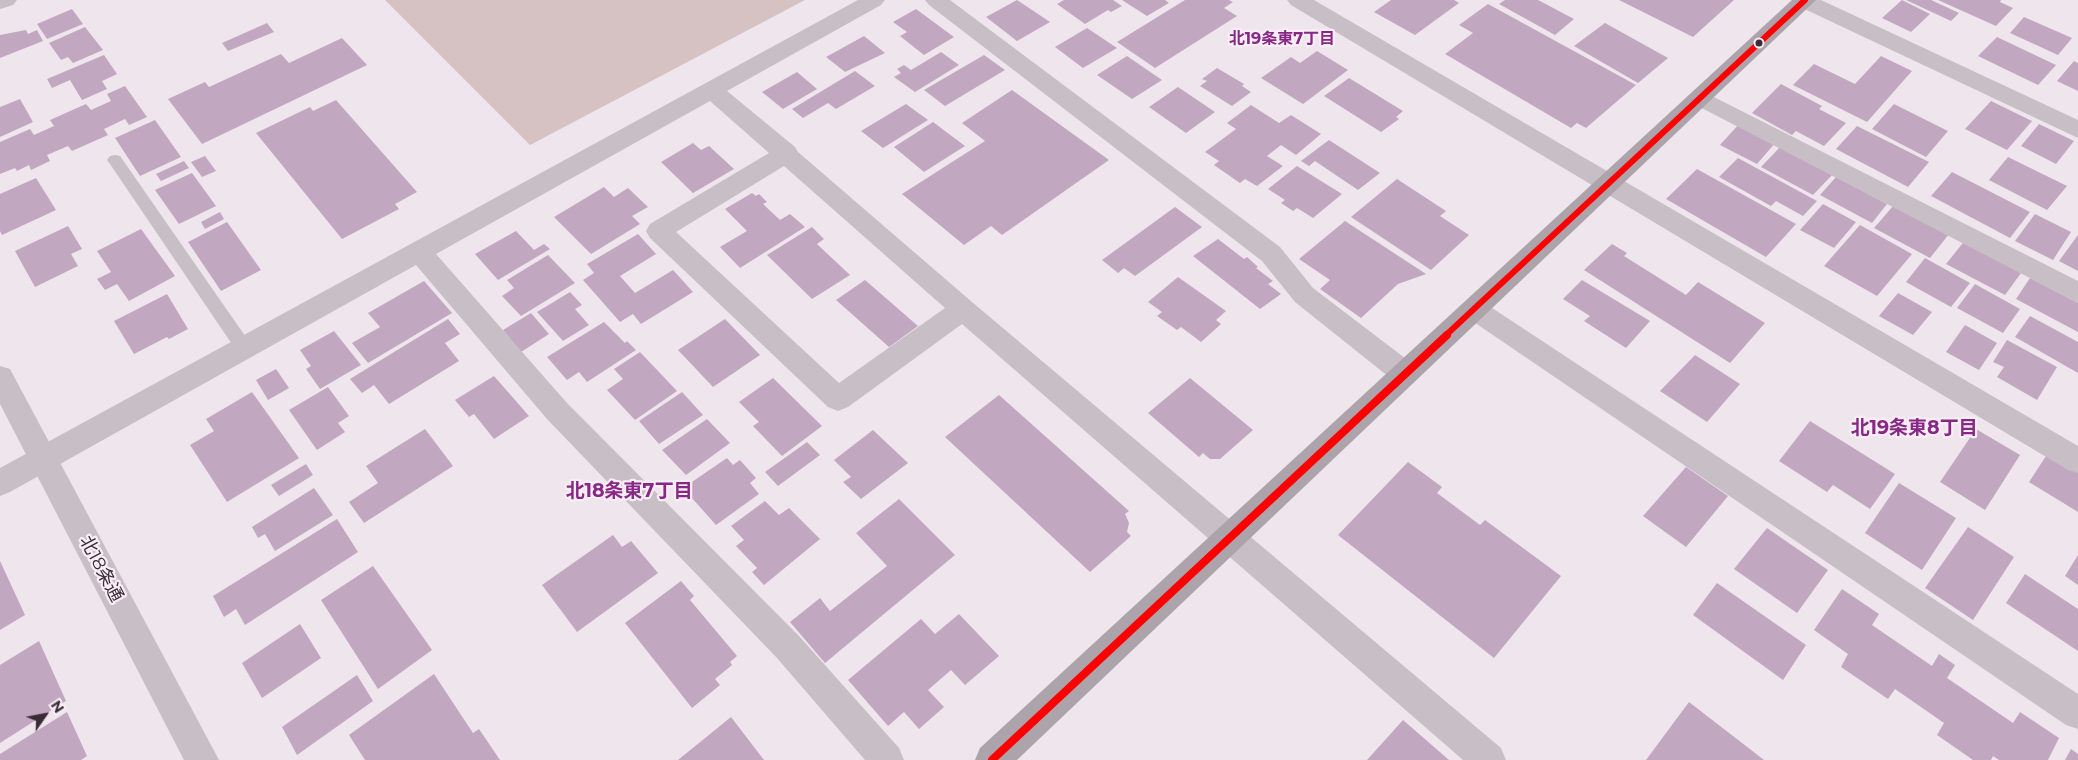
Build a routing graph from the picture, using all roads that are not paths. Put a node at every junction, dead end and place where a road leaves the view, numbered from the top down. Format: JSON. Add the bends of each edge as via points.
{"nodes":[{"id":1,"x":6,"y":0,"type":"edge"},
{"id":2,"x":874,"y":0,"type":"edge"},
{"id":3,"x":936,"y":0,"type":"edge"},
{"id":4,"x":1298,"y":0,"type":"edge"},
{"id":5,"x":1805,"y":0,"type":"edge"},
{"id":6,"x":0,"y":2,"type":"edge"},
{"id":7,"x":712,"y":90,"type":"junction"},
{"id":8,"x":1700,"y":98,"type":"junction"},
{"id":9,"x":2078,"y":130,"type":"edge"},
{"id":10,"x":786,"y":153,"type":"junction"},
{"id":11,"x":115,"y":160,"type":"dead end"},
{"id":12,"x":1608,"y":184,"type":"junction"},
{"id":13,"x":419,"y":251,"type":"junction"},
{"id":14,"x":2078,"y":293,"type":"edge"},
{"id":15,"x":963,"y":309,"type":"junction"},
{"id":16,"x":1474,"y":309,"type":"junction"},
{"id":17,"x":244,"y":348,"type":"junction"},
{"id":18,"x":1404,"y":373,"type":"junction"},
{"id":19,"x":0,"y":378,"type":"edge"},
{"id":20,"x":44,"y":460,"type":"junction"},
{"id":21,"x":2078,"y":460,"type":"edge"},
{"id":22,"x":0,"y":483,"type":"edge"},
{"id":23,"x":1232,"y":537,"type":"junction"},
{"id":24,"x":2078,"y":713,"type":"edge"},
{"id":25,"x":202,"y":760,"type":"edge"},
{"id":26,"x":887,"y":760,"type":"edge"},
{"id":27,"x":992,"y":760,"type":"edge"},
{"id":28,"x":1490,"y":760,"type":"edge"}],
"edges":[{"from":1,"to":6,"type":"street"},
{"from":2,"to":7,"type":"street"},
{"from":3,"to":18,"type":"street","via":[[1271,254],[1304,295]]},
{"from":4,"to":12,"type":"street"},
{"from":5,"to":8,"type":"main road"},
{"from":5,"to":9,"type":"street"},
{"from":7,"to":10,"type":"street"},
{"from":7,"to":13,"type":"street"},
{"from":8,"to":12,"type":"main road"},
{"from":8,"to":14,"type":"street"},
{"from":10,"to":15,"type":"street"},
{"from":10,"to":15,"type":"street","via":[[660,231],[838,399]]},
{"from":11,"to":17,"type":"lane"},
{"from":12,"to":16,"type":"main road"},
{"from":12,"to":21,"type":"street"},
{"from":13,"to":17,"type":"street"},
{"from":13,"to":26,"type":"street","via":[[558,411],[788,646]]},
{"from":15,"to":23,"type":"street"},
{"from":16,"to":18,"type":"main road"},
{"from":16,"to":24,"type":"street"},
{"from":17,"to":20,"type":"street"},
{"from":18,"to":23,"type":"main road"},
{"from":19,"to":20,"type":"street","name":"北18条通"},
{"from":20,"to":22,"type":"street"},
{"from":20,"to":25,"type":"street","name":"北18条通"},
{"from":23,"to":27,"type":"main road"},
{"from":23,"to":28,"type":"street"}]}
